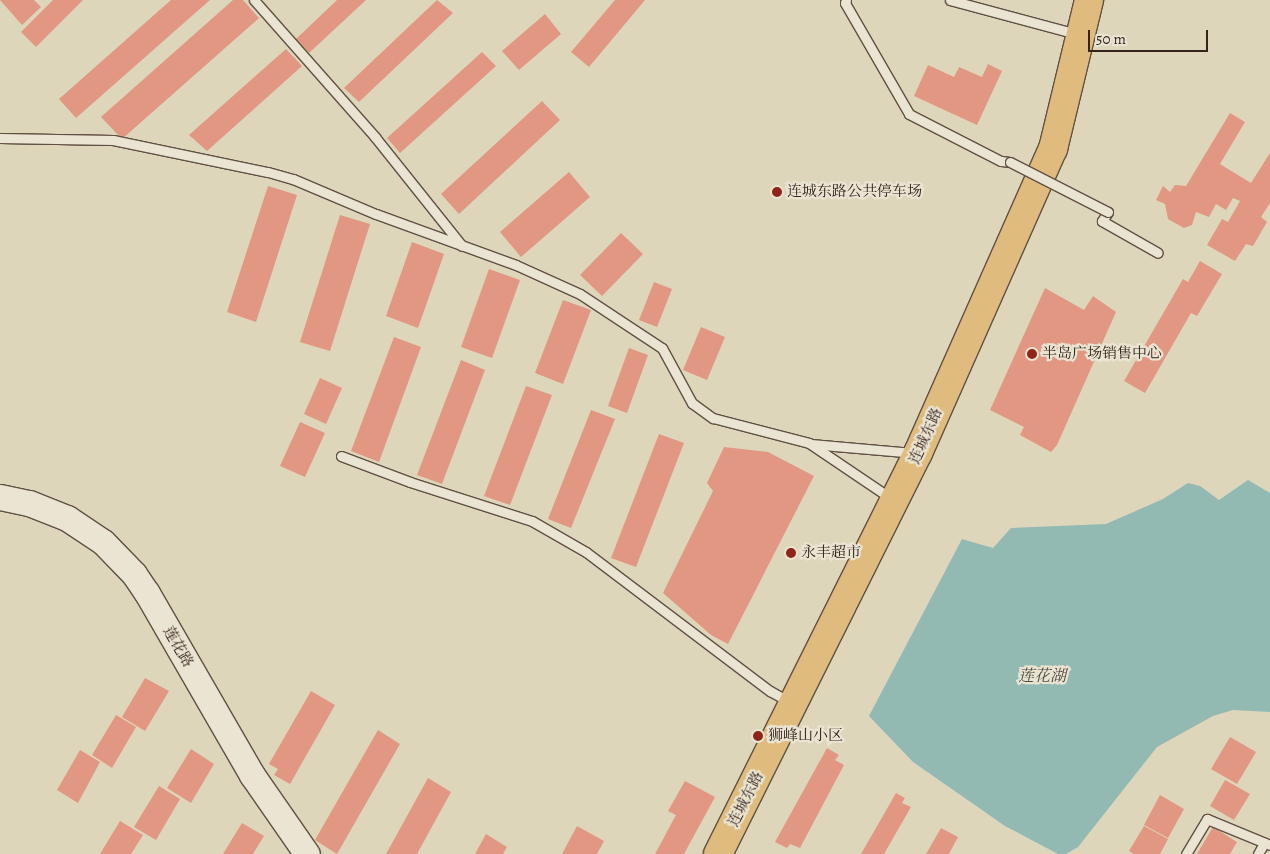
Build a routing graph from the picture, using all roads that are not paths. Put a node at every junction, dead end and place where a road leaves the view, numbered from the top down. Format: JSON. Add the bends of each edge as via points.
{"nodes":[{"id":1,"x":254,"y":0,"type":"edge"},
{"id":2,"x":846,"y":0,"type":"edge"},
{"id":3,"x":950,"y":0,"type":"edge"},
{"id":4,"x":1088,"y":0,"type":"edge"},
{"id":5,"x":1080,"y":35,"type":"junction"},
{"id":6,"x":0,"y":138,"type":"edge"},
{"id":7,"x":462,"y":246,"type":"junction"},
{"id":8,"x":1158,"y":253,"type":"dead end"},
{"id":9,"x":809,"y":443,"type":"junction"},
{"id":10,"x":918,"y":454,"type":"junction"},
{"id":11,"x":341,"y":456,"type":"dead end"},
{"id":12,"x":0,"y":497,"type":"edge"},
{"id":13,"x":894,"y":501,"type":"junction"},
{"id":14,"x":794,"y":704,"type":"junction"},
{"id":15,"x":1267,"y":844,"type":"edge"},
{"id":16,"x":306,"y":854,"type":"edge"},
{"id":17,"x":718,"y":854,"type":"edge"},
{"id":18,"x":1186,"y":854,"type":"edge"},
{"id":19,"x":1258,"y":854,"type":"edge"}],
"edges":[{"from":1,"to":7,"type":"lane","via":[[375,137]]},
{"from":2,"to":8,"type":"lane","bridge":true,"via":[[909,114],[1108,212],[1102,221]]},
{"from":3,"to":5,"type":"lane"},
{"from":4,"to":5,"type":"main road","name":"连城东路"},
{"from":5,"to":10,"type":"main road","name":"连城东路","via":[[1053,149]]},
{"from":6,"to":7,"type":"lane","via":[[113,140],[268,172],[292,178]]},
{"from":7,"to":9,"type":"lane","via":[[516,265],[580,294],[662,348],[692,403],[713,418]]},
{"from":9,"to":10,"type":"lane"},
{"from":9,"to":13,"type":"lane"},
{"from":10,"to":13,"type":"main road","name":"连城东路"},
{"from":11,"to":14,"type":"lane","via":[[532,521],[586,552],[770,691]]},
{"from":12,"to":16,"type":"main road","name":"莲花路","via":[[29,503],[68,518],[103,542],[134,574],[252,775]]},
{"from":13,"to":14,"type":"main road","name":"连城东路"},
{"from":14,"to":17,"type":"main road","name":"连城东路"},
{"from":15,"to":18,"type":"lane","via":[[1207,819]]},
{"from":15,"to":19,"type":"lane"}]}
